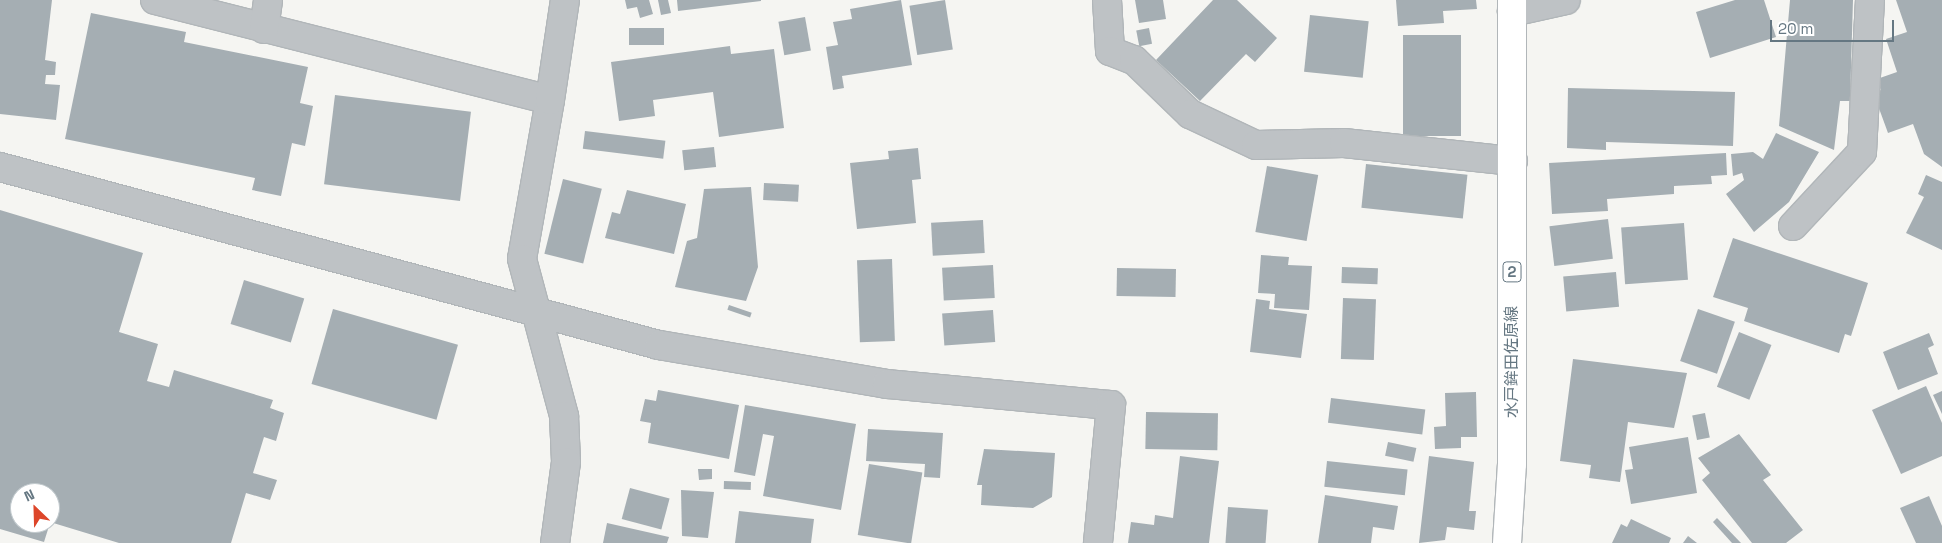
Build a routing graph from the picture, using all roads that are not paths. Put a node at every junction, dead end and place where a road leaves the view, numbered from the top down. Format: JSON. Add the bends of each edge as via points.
{"nodes":[{"id":1,"x":155,"y":0,"type":"edge"},
{"id":2,"x":268,"y":0,"type":"edge"},
{"id":3,"x":564,"y":0,"type":"edge"},
{"id":4,"x":1107,"y":0,"type":"edge"},
{"id":5,"x":1566,"y":0,"type":"edge"},
{"id":6,"x":1870,"y":0,"type":"edge"},
{"id":7,"x":1512,"y":6,"type":"edge"},
{"id":8,"x":264,"y":29,"type":"junction"},
{"id":9,"x":550,"y":100,"type":"junction"},
{"id":10,"x":1513,"y":161,"type":"junction"},
{"id":11,"x":0,"y":167,"type":"edge"},
{"id":12,"x":1792,"y":226,"type":"dead end"},
{"id":13,"x":533,"y":311,"type":"junction"},
{"id":14,"x":555,"y":543,"type":"edge"},
{"id":15,"x":1098,"y":543,"type":"edge"},
{"id":16,"x":1507,"y":543,"type":"edge"}],
"edges":[{"from":1,"to":8,"type":"street"},
{"from":2,"to":8,"type":"street"},
{"from":3,"to":9,"type":"street"},
{"from":4,"to":10,"type":"street","via":[[1110,51],[1134,60],[1190,114],[1256,145],[1344,143]]},
{"from":5,"to":7,"type":"street"},
{"from":6,"to":12,"type":"street","via":[[1862,152]]},
{"from":7,"to":10,"type":"main road","name":"水戸鉾田佐原線","number":"2"},
{"from":8,"to":9,"type":"street"},
{"from":9,"to":13,"type":"street","via":[[522,260]]},
{"from":10,"to":16,"type":"main road","name":"水戸鉾田佐原線","number":"2","via":[[1512,464]]},
{"from":11,"to":13,"type":"street"},
{"from":13,"to":14,"type":"street","via":[[554,368],[564,416],[566,462]]},
{"from":13,"to":15,"type":"street","via":[[659,345],[886,384],[1111,405]]}]}
